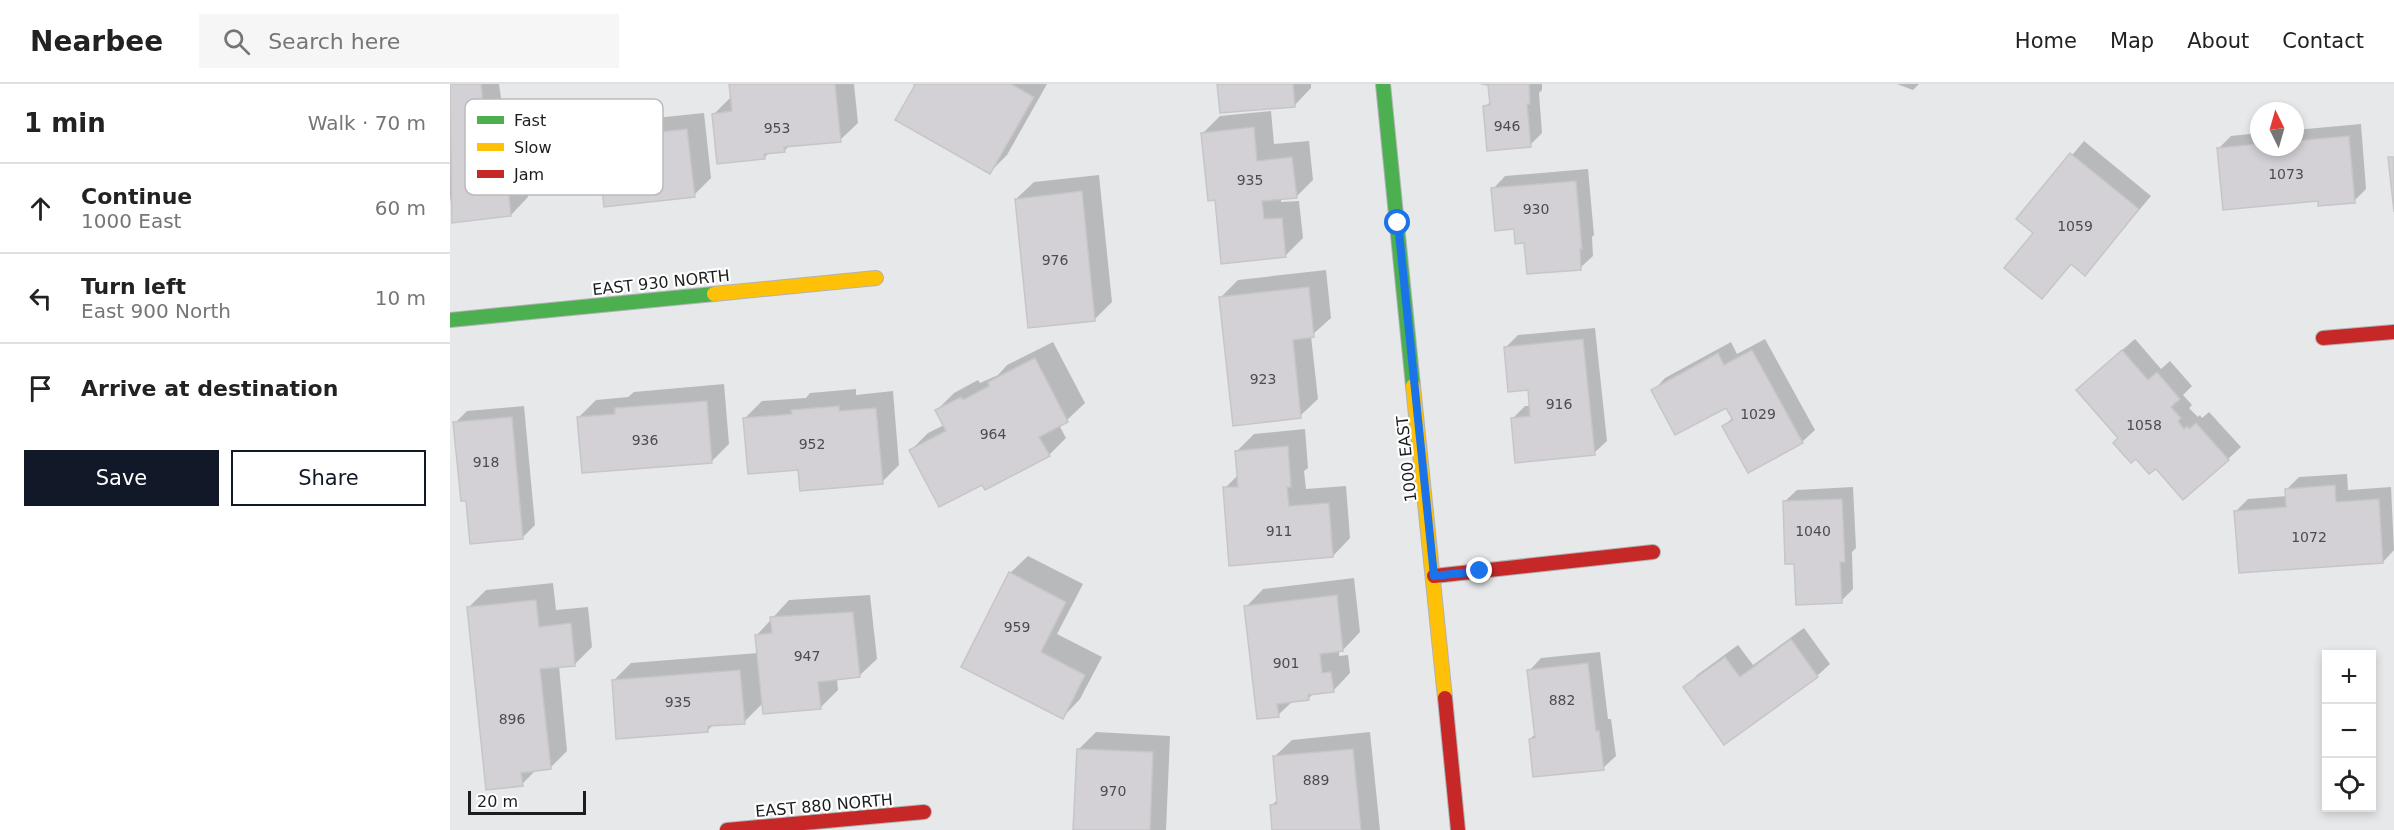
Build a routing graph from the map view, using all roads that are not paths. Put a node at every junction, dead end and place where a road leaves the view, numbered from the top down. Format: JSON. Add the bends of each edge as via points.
{"nodes":[{"id":1,"x":1383,"y":84,"type":"edge"},
{"id":2,"x":876,"y":278,"type":"dead end"},
{"id":3,"x":450,"y":320,"type":"edge"},
{"id":4,"x":2394,"y":332,"type":"edge"},
{"id":5,"x":2322,"y":338,"type":"dead end"},
{"id":6,"x":1653,"y":552,"type":"dead end"},
{"id":7,"x":1434,"y":576,"type":"junction"},
{"id":8,"x":924,"y":812,"type":"dead end"},
{"id":9,"x":727,"y":830,"type":"edge"},
{"id":10,"x":1458,"y":830,"type":"edge"}],
"edges":[{"from":1,"to":7,"type":"street","name":"1000 EAST"},
{"from":2,"to":3,"type":"street","name":"EAST 930 NORTH"},
{"from":4,"to":5,"type":"street"},
{"from":6,"to":7,"type":"street"},
{"from":7,"to":10,"type":"street","name":"1000 EAST"},
{"from":8,"to":9,"type":"street","name":"EAST 880 NORTH"}]}
